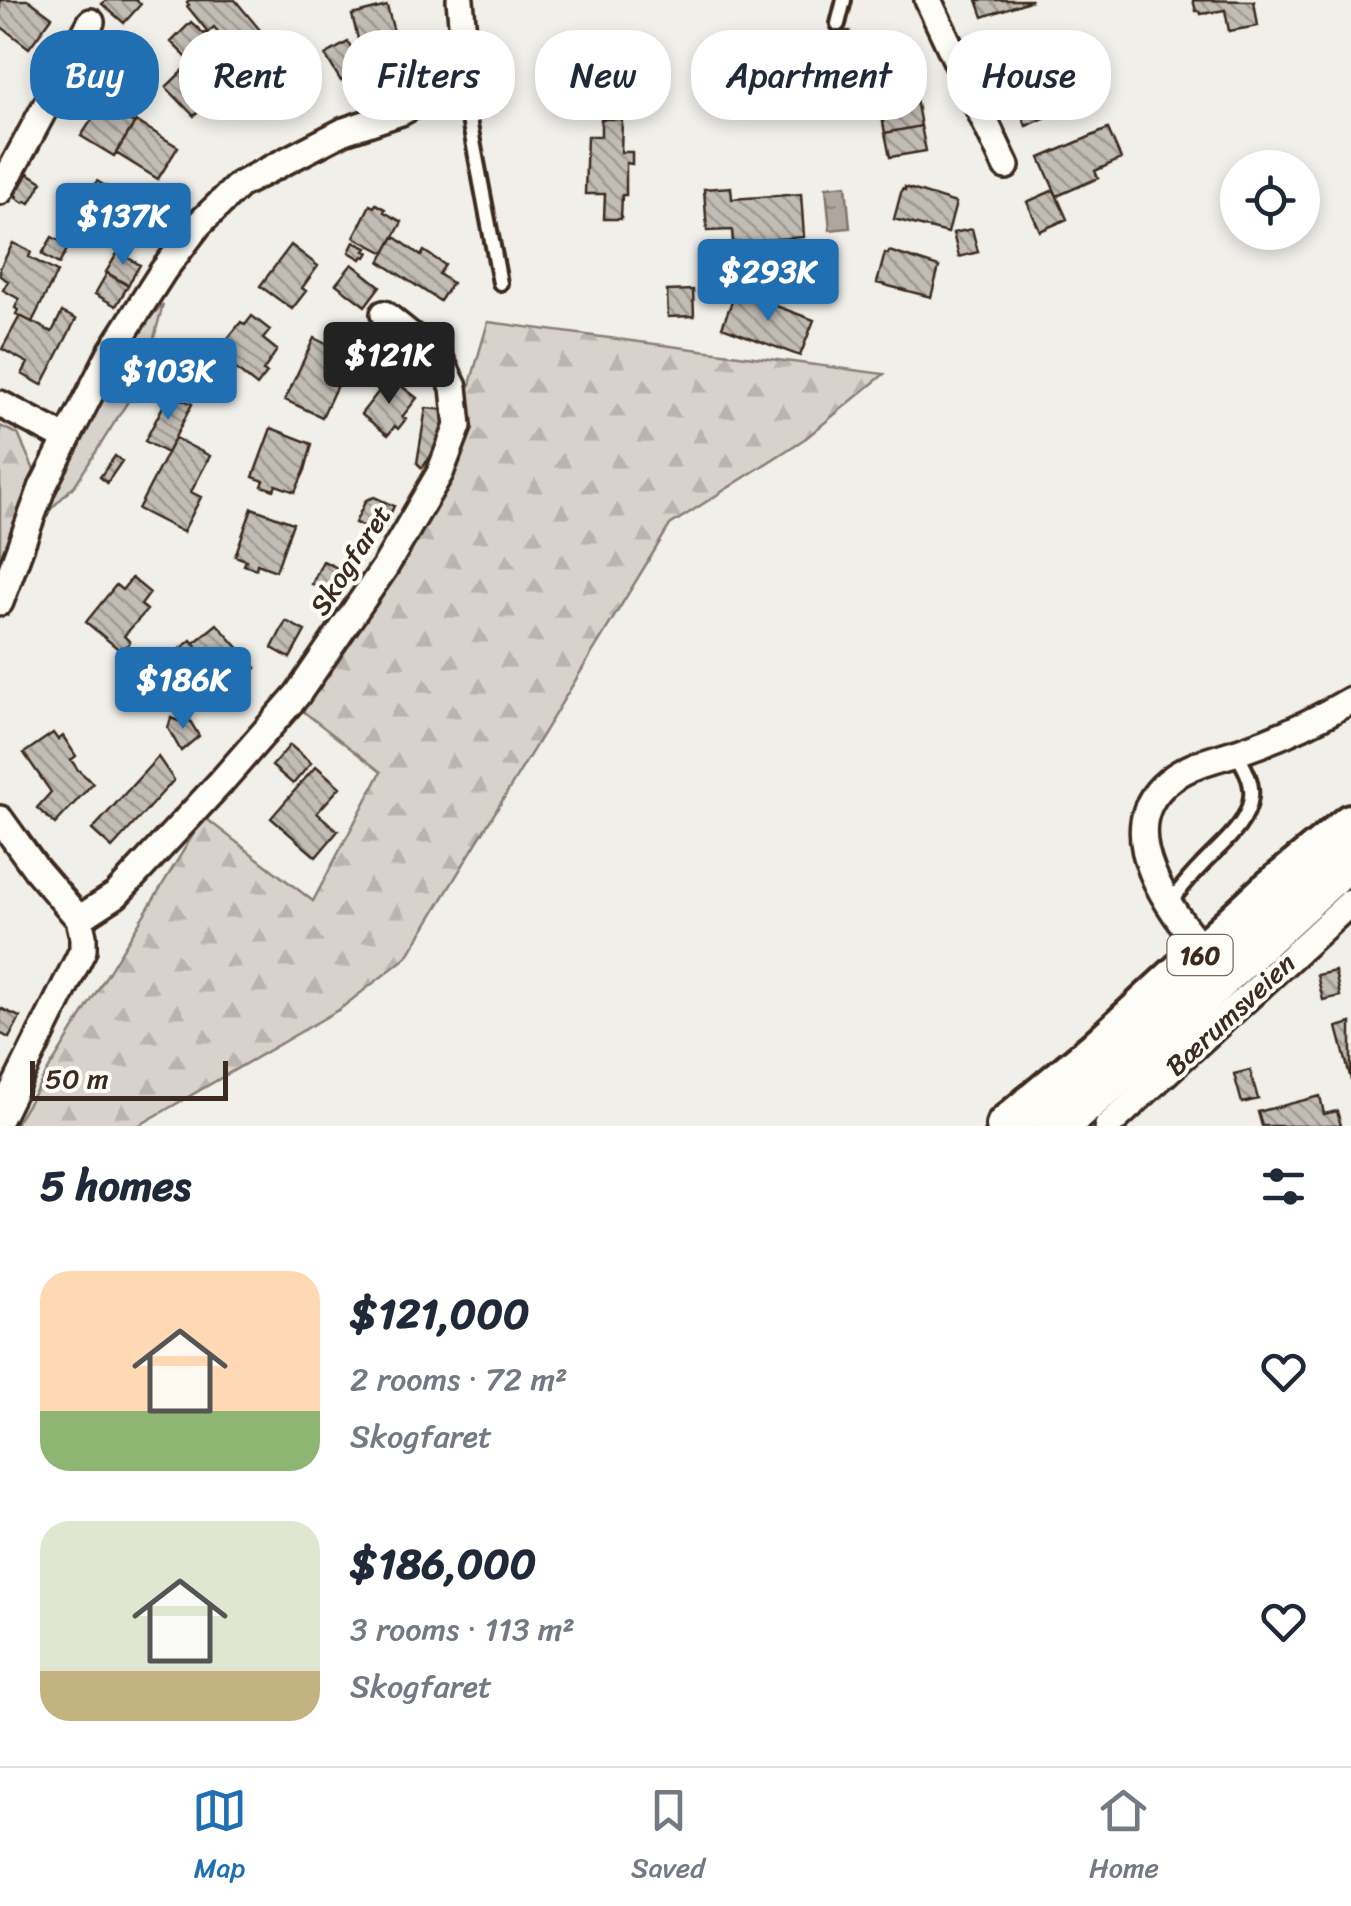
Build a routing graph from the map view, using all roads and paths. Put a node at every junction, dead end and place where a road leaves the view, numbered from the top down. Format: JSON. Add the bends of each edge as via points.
{"nodes":[{"id":1,"x":460,"y":0,"type":"edge"},
{"id":2,"x":844,"y":0,"type":"edge"},
{"id":3,"x":928,"y":0,"type":"edge"},
{"id":4,"x":92,"y":22,"type":"dead end"},
{"id":5,"x":838,"y":24,"type":"dead end"},
{"id":6,"x":463,"y":30,"type":"edge"},
{"id":7,"x":377,"y":120,"type":"edge"},
{"id":8,"x":469,"y":120,"type":"edge"},
{"id":9,"x":1006,"y":166,"type":"dead end"},
{"id":10,"x":0,"y":191,"type":"edge"},
{"id":11,"x":500,"y":282,"type":"dead end"},
{"id":12,"x":384,"y":314,"type":"dead end"},
{"id":13,"x":0,"y":404,"type":"edge"},
{"id":14,"x":67,"y":438,"type":"junction"},
{"id":15,"x":0,"y":602,"type":"edge"},
{"id":16,"x":1351,"y":700,"type":"edge"},
{"id":17,"x":1236,"y":752,"type":"junction"},
{"id":18,"x":0,"y":819,"type":"edge"},
{"id":19,"x":1351,"y":826,"type":"edge"},
{"id":20,"x":1351,"y":856,"type":"edge"},
{"id":21,"x":1351,"y":902,"type":"edge"},
{"id":22,"x":1169,"y":903,"type":"junction"},
{"id":23,"x":79,"y":919,"type":"junction"},
{"id":24,"x":1214,"y":962,"type":"junction"},
{"id":25,"x":0,"y":1117,"type":"edge"},
{"id":26,"x":1007,"y":1126,"type":"edge"},
{"id":27,"x":1058,"y":1126,"type":"edge"},
{"id":28,"x":1108,"y":1126,"type":"edge"}],
"edges":[{"from":1,"to":6,"type":"street"},
{"from":2,"to":5,"type":"lane"},
{"from":3,"to":9,"type":"street"},
{"from":4,"to":10,"type":"street"},
{"from":7,"to":14,"type":"street","via":[[239,185],[199,224],[111,352]]},
{"from":8,"to":11,"type":"lane"},
{"from":12,"to":23,"type":"street","name":"Skogfaret","via":[[440,358],[454,386],[458,426],[440,473],[297,694],[116,895]]},
{"from":13,"to":14,"type":"street"},
{"from":14,"to":15,"type":"street"},
{"from":16,"to":17,"type":"street"},
{"from":17,"to":22,"type":"lane","via":[[1250,783],[1247,812]]},
{"from":17,"to":22,"type":"street","via":[[1176,774],[1150,803],[1147,860]]},
{"from":18,"to":23,"type":"street"},
{"from":19,"to":24,"type":"main road","name":"Bærumsveien","number":"160","via":[[1267,894]]},
{"from":20,"to":24,"type":"main road","name":"Bærumsveien","number":"160"},
{"from":21,"to":28,"type":"street","name":"Bærumsveien"},
{"from":22,"to":24,"type":"street"},
{"from":23,"to":25,"type":"street","via":[[83,950]]},
{"from":24,"to":26,"type":"main road","name":"Bærumsveien","number":"160"},
{"from":24,"to":27,"type":"main road","name":"Bærumsveien","number":"160","via":[[1172,1026]]}]}
